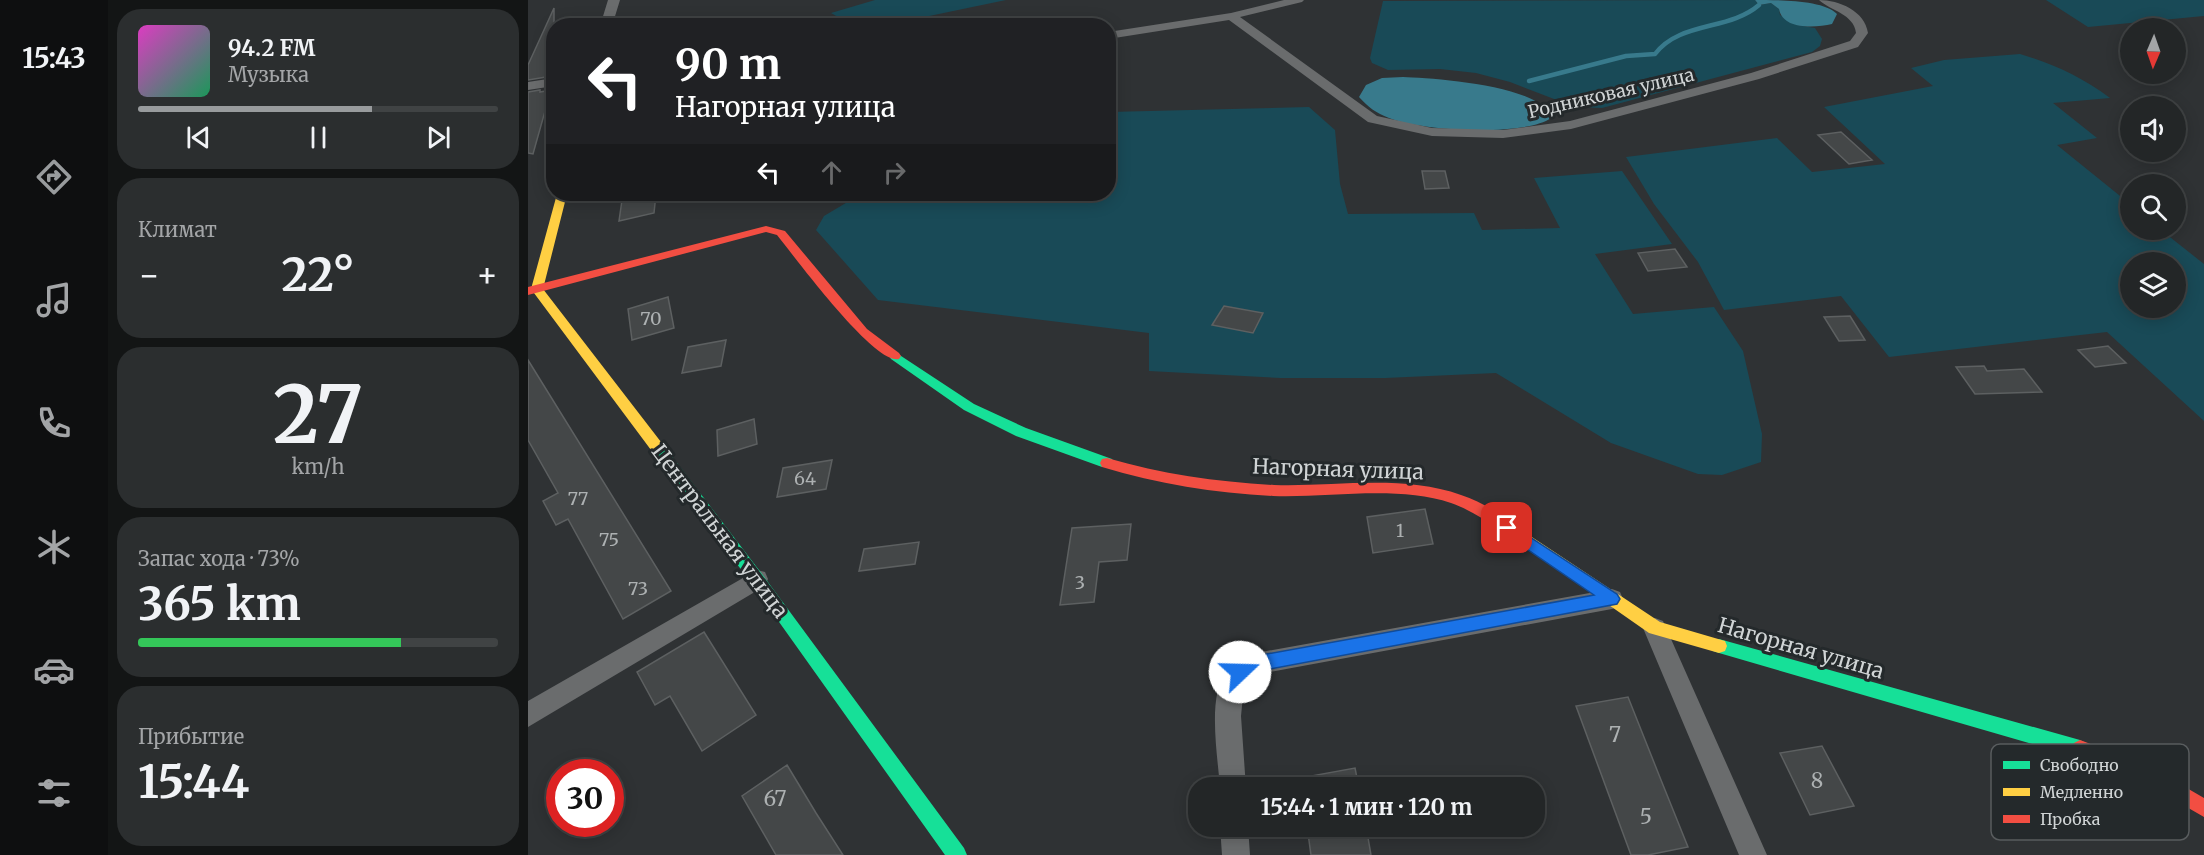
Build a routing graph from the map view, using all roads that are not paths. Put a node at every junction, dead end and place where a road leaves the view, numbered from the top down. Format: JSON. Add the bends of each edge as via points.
{"nodes":[{"id":1,"x":614,"y":0,"type":"edge"},
{"id":2,"x":1298,"y":0,"type":"edge"},
{"id":3,"x":1825,"y":0,"type":"edge"},
{"id":4,"x":1231,"y":16,"type":"junction"},
{"id":5,"x":608,"y":18,"type":"edge"},
{"id":6,"x":1116,"y":35,"type":"edge"},
{"id":7,"x":546,"y":84,"type":"edge"},
{"id":8,"x":528,"y":87,"type":"edge"},
{"id":9,"x":560,"y":201,"type":"edge"},
{"id":10,"x":532,"y":290,"type":"edge"},
{"id":11,"x":757,"y":579,"type":"junction"},
{"id":12,"x":1612,"y":599,"type":"junction"},
{"id":13,"x":1655,"y":628,"type":"junction"},
{"id":14,"x":528,"y":715,"type":"edge"},
{"id":15,"x":2068,"y":744,"type":"edge"},
{"id":16,"x":1233,"y":777,"type":"edge"},
{"id":17,"x":2189,"y":799,"type":"edge"},
{"id":18,"x":2204,"y":808,"type":"edge"},
{"id":19,"x":1235,"y":837,"type":"edge"},
{"id":20,"x":957,"y":855,"type":"edge"},
{"id":21,"x":1236,"y":855,"type":"edge"},
{"id":22,"x":1753,"y":855,"type":"edge"}],
"edges":[{"from":1,"to":5,"type":"street"},
{"from":2,"to":4,"type":"street"},
{"from":3,"to":4,"type":"street","name":"Родниковая улица","via":[[1857,20],[1862,33],[1854,44],[1755,76],[1571,125],[1503,134],[1432,132],[1373,119]]},
{"from":4,"to":6,"type":"street"},
{"from":7,"to":8,"type":"street"},
{"from":9,"to":10,"type":"street"},
{"from":10,"to":11,"type":"street","name":"Центральная улица"},
{"from":10,"to":12,"type":"street","name":"Нагорная улица","via":[[756,231],[775,230],[863,332],[937,387],[1021,432],[1129,470],[1219,485],[1295,491],[1417,491],[1448,496],[1484,511]]},
{"from":11,"to":14,"type":"street"},
{"from":11,"to":20,"type":"street","name":"Центральная улица"},
{"from":12,"to":13,"type":"street","name":"Нагорная улица"},
{"from":12,"to":16,"type":"street","via":[[1256,664],[1240,672],[1229,699]]},
{"from":13,"to":15,"type":"street","name":"Нагорная улица"},
{"from":13,"to":22,"type":"street"},
{"from":17,"to":18,"type":"street","name":"Нагорная улица"},
{"from":19,"to":21,"type":"street"}]}
